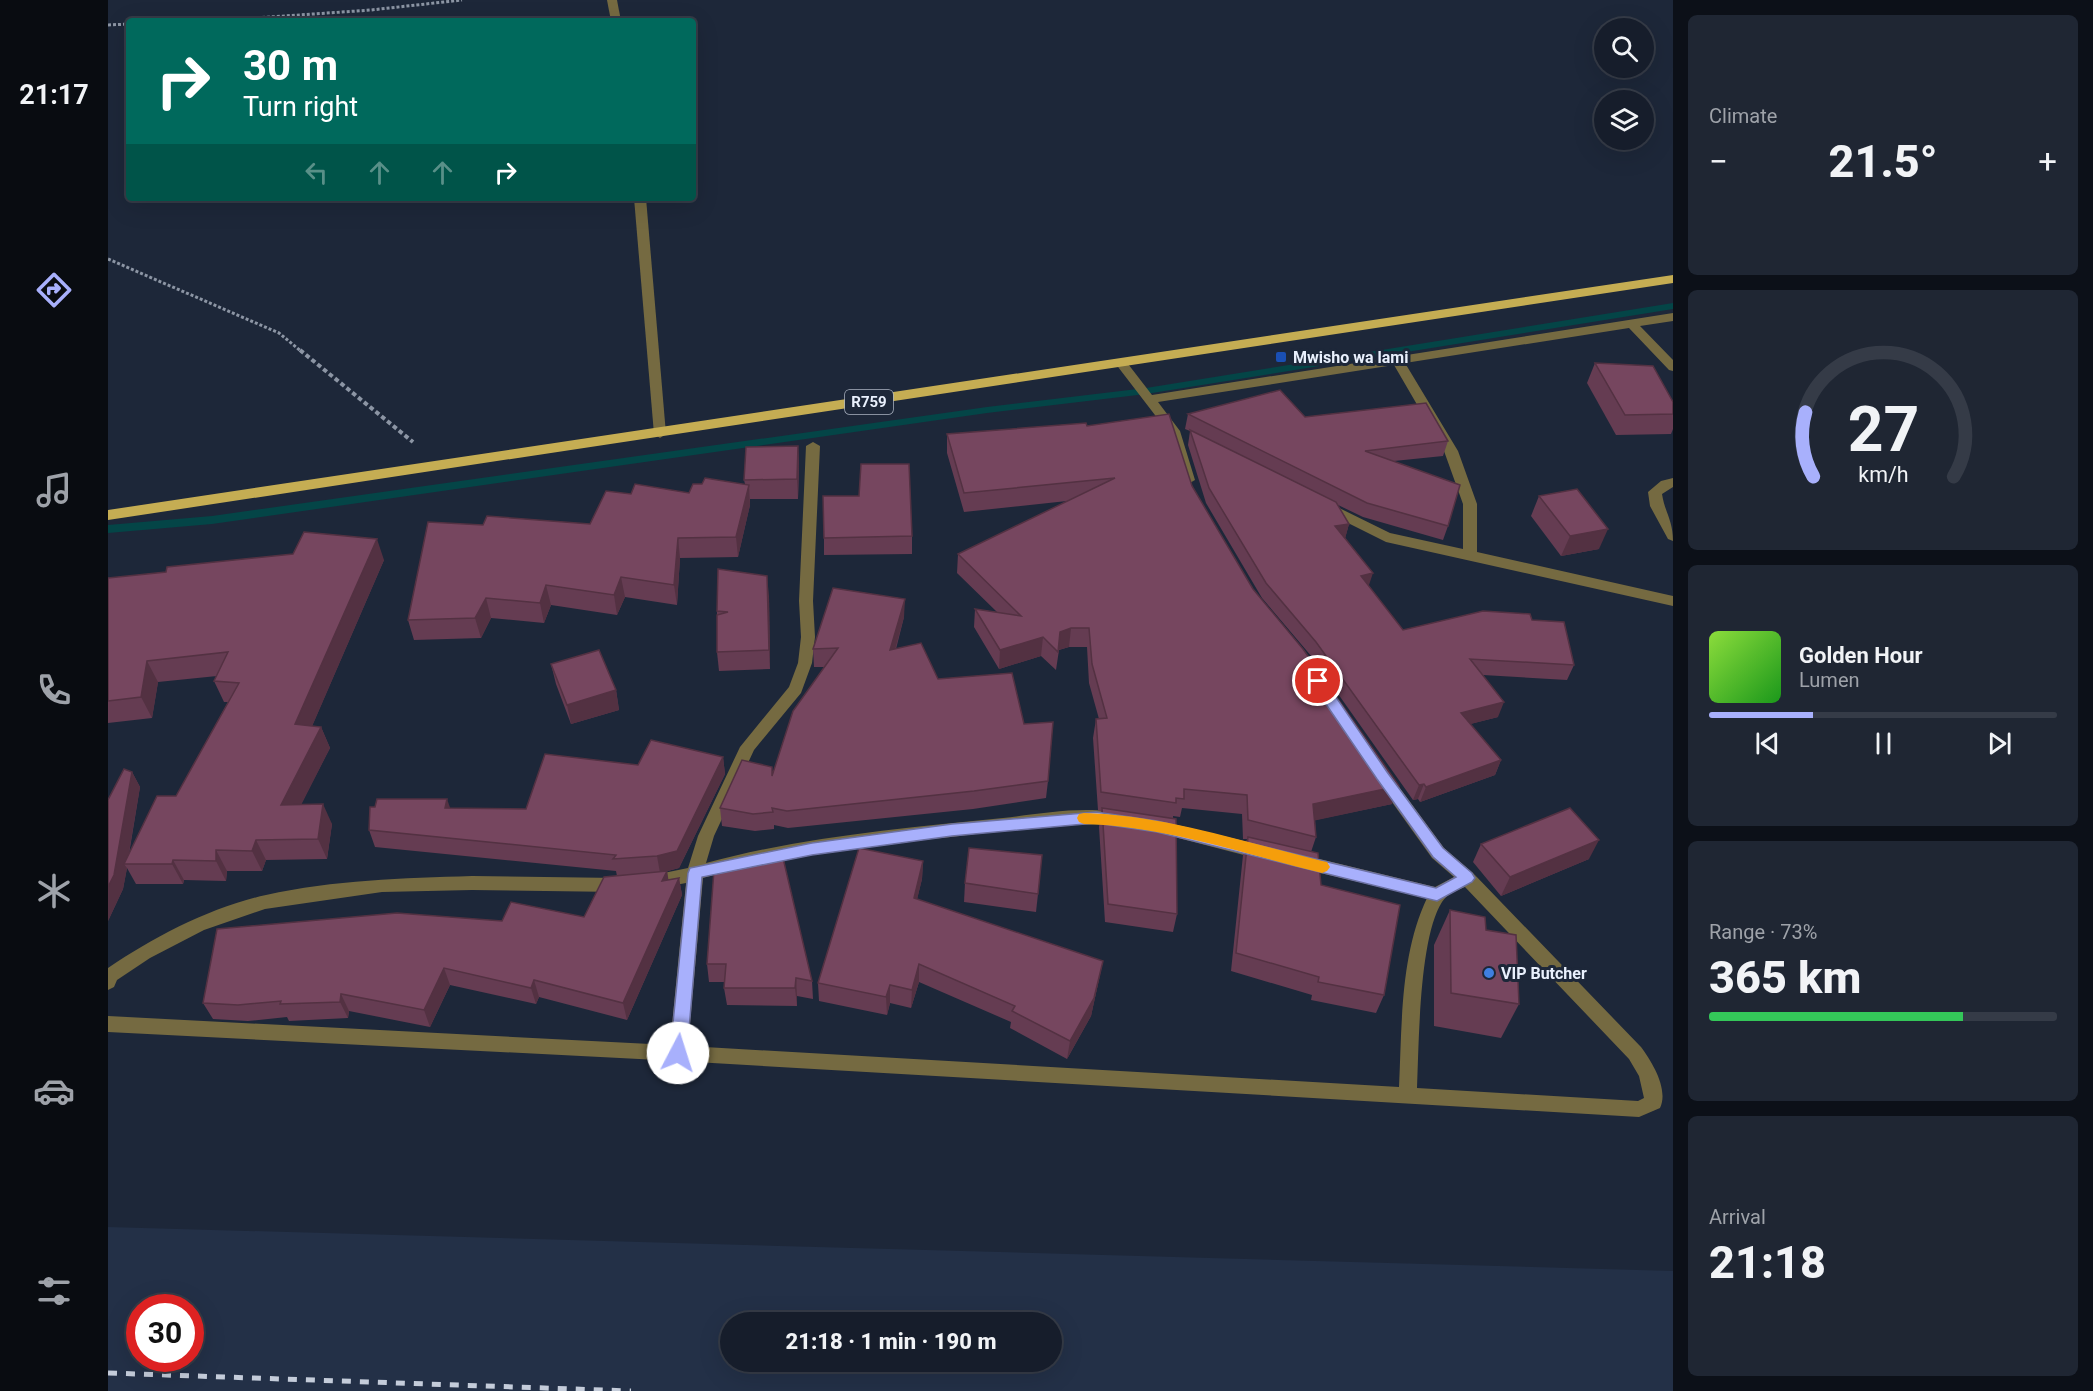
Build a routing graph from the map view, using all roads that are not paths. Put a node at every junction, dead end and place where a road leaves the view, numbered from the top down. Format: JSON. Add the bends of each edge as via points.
{"nodes":[{"id":1,"x":612,"y":0,"type":"edge"},
{"id":2,"x":615,"y":18,"type":"edge"},
{"id":3,"x":640,"y":201,"type":"edge"},
{"id":4,"x":1673,"y":279,"type":"edge"},
{"id":5,"x":1673,"y":317,"type":"edge"},
{"id":6,"x":1633,"y":325,"type":"junction"},
{"id":7,"x":1398,"y":361,"type":"junction"},
{"id":8,"x":1121,"y":363,"type":"junction"},
{"id":9,"x":1673,"y":367,"type":"edge"},
{"id":10,"x":1151,"y":399,"type":"junction"},
{"id":11,"x":1174,"y":431,"type":"junction"},
{"id":12,"x":660,"y":434,"type":"junction"},
{"id":13,"x":1196,"y":442,"type":"edge"},
{"id":14,"x":813,"y":446,"type":"dead end"},
{"id":15,"x":1673,"y":482,"type":"edge"},
{"id":16,"x":1194,"y":496,"type":"edge"},
{"id":17,"x":1312,"y":500,"type":"edge"},
{"id":18,"x":108,"y":515,"type":"edge"},
{"id":19,"x":1673,"y":536,"type":"edge"},
{"id":20,"x":1470,"y":556,"type":"junction"},
{"id":21,"x":1670,"y":596,"type":"edge"},
{"id":22,"x":1376,"y":766,"type":"edge"},
{"id":23,"x":695,"y":873,"type":"junction"},
{"id":24,"x":1467,"y":878,"type":"junction"},
{"id":25,"x":1437,"y":894,"type":"junction"},
{"id":26,"x":108,"y":982,"type":"edge"},
{"id":27,"x":108,"y":1024,"type":"edge"},
{"id":28,"x":678,"y":1053,"type":"junction"},
{"id":29,"x":1408,"y":1096,"type":"junction"}],
"edges":[{"from":1,"to":2,"type":"street"},
{"from":3,"to":12,"type":"street"},
{"from":4,"to":8,"type":"main road","number":"R759"},
{"from":5,"to":6,"type":"street"},
{"from":6,"to":7,"type":"street"},
{"from":6,"to":9,"type":"street"},
{"from":7,"to":10,"type":"street"},
{"from":7,"to":20,"type":"street","via":[[1451,451],[1470,504]]},
{"from":8,"to":10,"type":"street"},
{"from":8,"to":12,"type":"main road","number":"R759"},
{"from":10,"to":11,"type":"street"},
{"from":11,"to":13,"type":"street"},
{"from":11,"to":16,"type":"street"},
{"from":12,"to":18,"type":"main road","number":"R759"},
{"from":14,"to":23,"type":"street","via":[[805,663],[796,689],[748,747],[736,768],[706,836]]},
{"from":15,"to":19,"type":"street","via":[[1655,492],[1657,506]]},
{"from":17,"to":20,"type":"street","via":[[1386,537]]},
{"from":20,"to":21,"type":"street"},
{"from":22,"to":24,"type":"street","via":[[1438,853]]},
{"from":23,"to":25,"type":"street","via":[[812,849],[952,830],[1096,818],[1142,824]]},
{"from":23,"to":26,"type":"street","via":[[660,882],[620,885],[382,885],[265,902],[198,925],[111,975]]},
{"from":23,"to":28,"type":"street"},
{"from":24,"to":25,"type":"street"},
{"from":24,"to":29,"type":"street","via":[[1635,1053],[1647,1070],[1654,1102],[1639,1109]]},
{"from":25,"to":29,"type":"street","via":[[1425,918],[1419,957]]},
{"from":27,"to":28,"type":"street"},
{"from":28,"to":29,"type":"street"}]}
